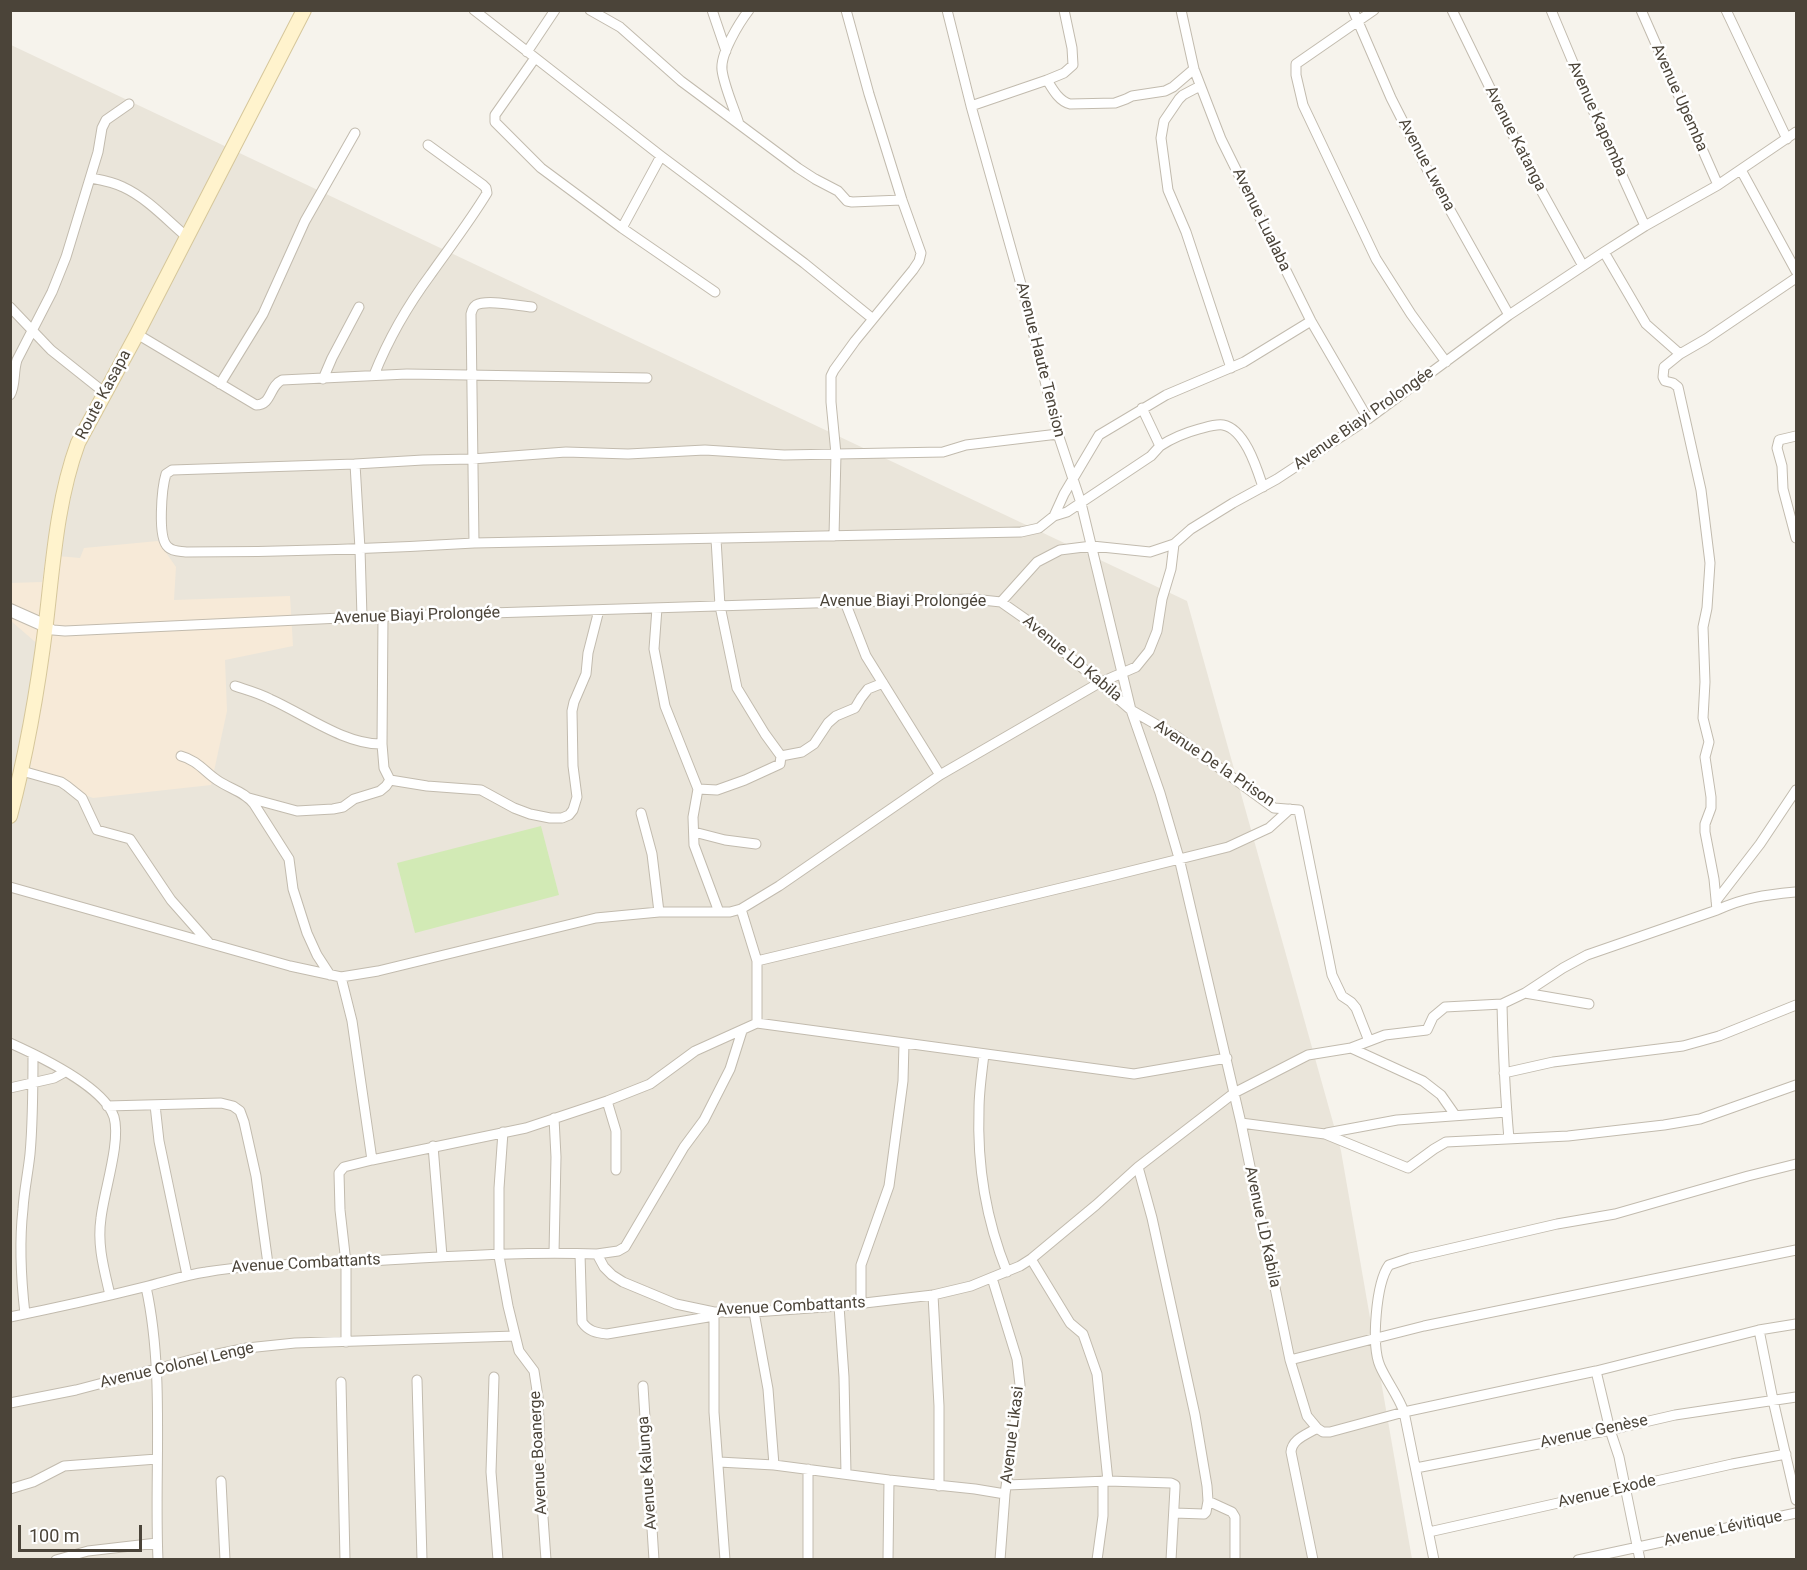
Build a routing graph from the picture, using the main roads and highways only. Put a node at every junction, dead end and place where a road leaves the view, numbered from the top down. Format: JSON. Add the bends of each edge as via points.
{"nodes":[{"id":1,"x":304,"y":10,"type":"edge"},
{"id":2,"x":10,"y":816,"type":"edge"}],
"edges":[{"from":1,"to":2,"type":"main road","name":"Route Kasapa","via":[[78,443],[68,475],[36,696]]}]}
